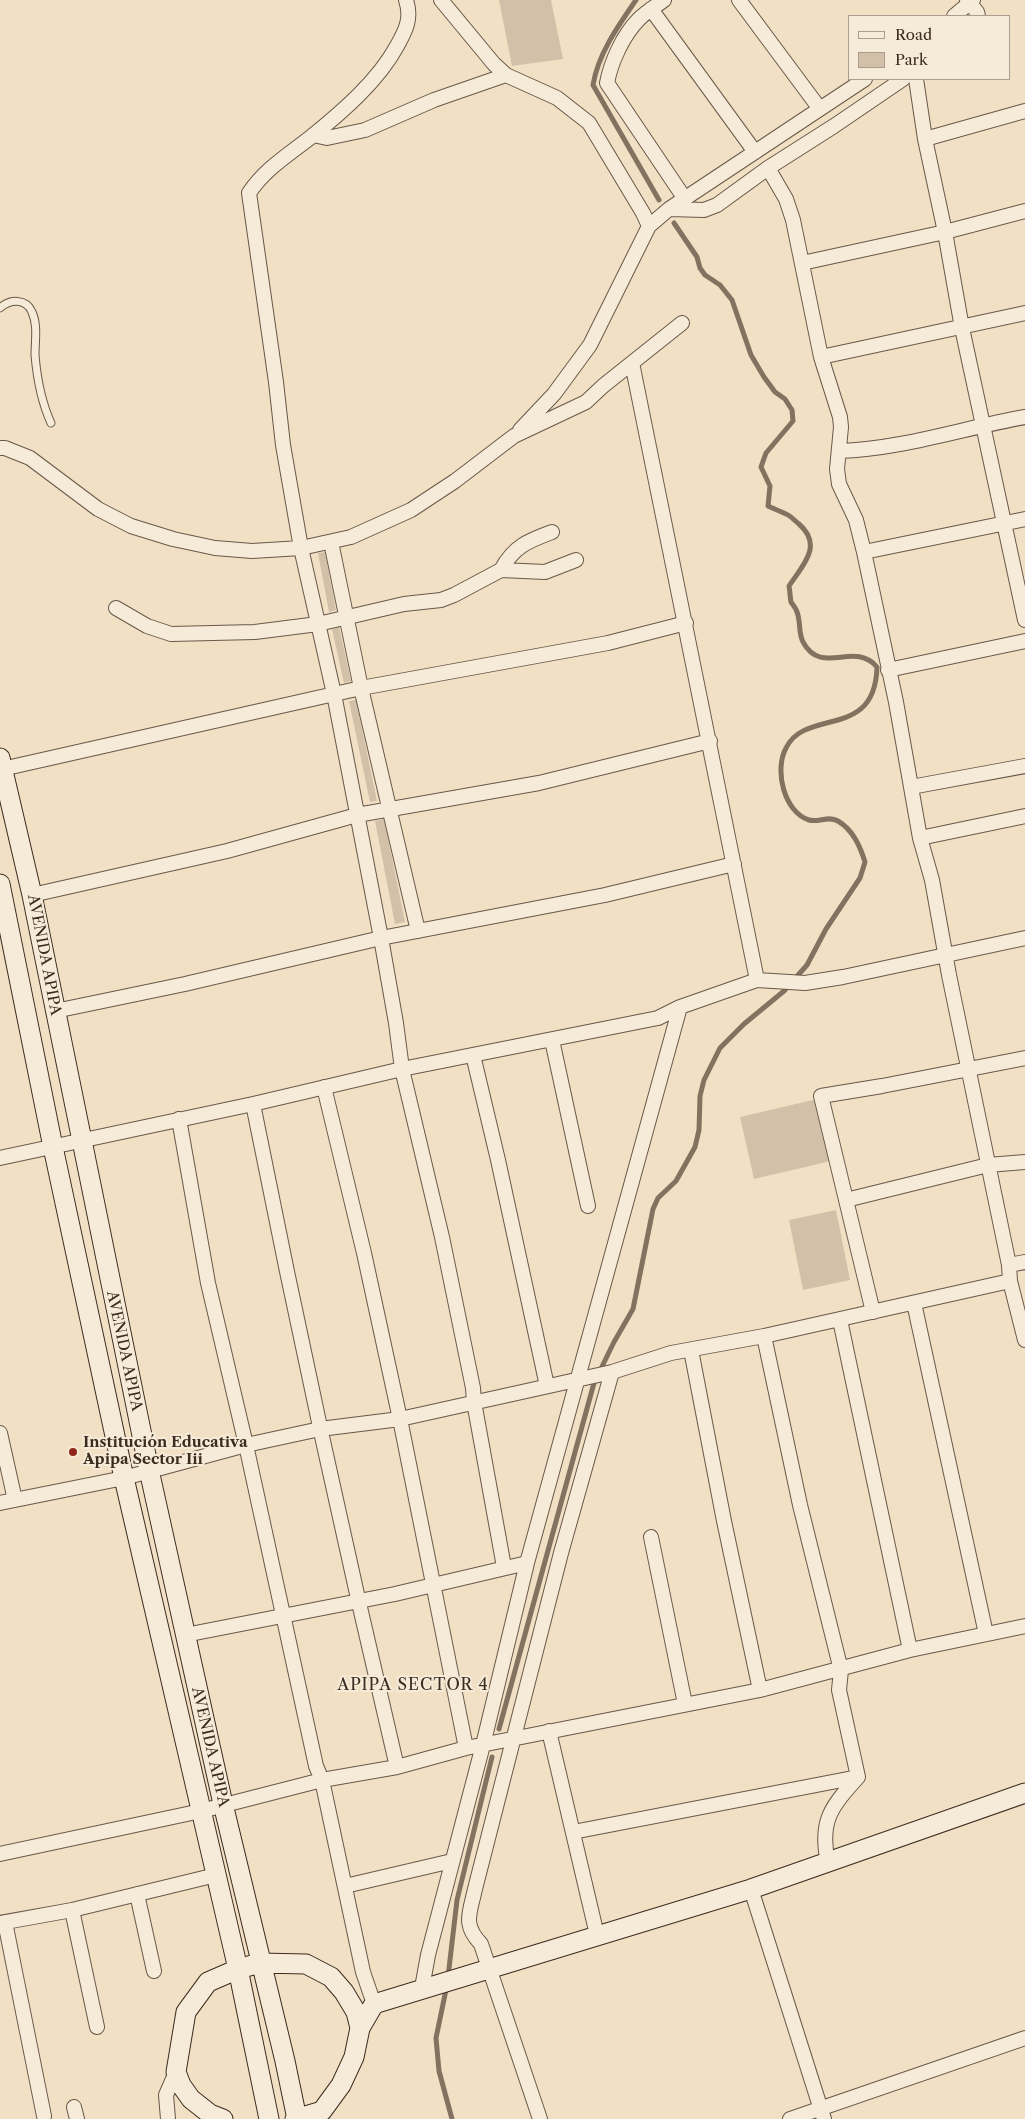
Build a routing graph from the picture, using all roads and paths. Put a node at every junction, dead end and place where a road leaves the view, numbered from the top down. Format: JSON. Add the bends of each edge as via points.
{"nodes":[{"id":1,"x":406,"y":0,"type":"edge"},
{"id":2,"x":441,"y":0,"type":"edge"},
{"id":3,"x":664,"y":0,"type":"edge"},
{"id":4,"x":739,"y":0,"type":"edge"},
{"id":5,"x":970,"y":1,"type":"edge"},
{"id":6,"x":651,"y":9,"type":"junction"},
{"id":7,"x":955,"y":15,"type":"edge"},
{"id":8,"x":978,"y":15,"type":"edge"},
{"id":9,"x":506,"y":75,"type":"junction"},
{"id":10,"x":863,"y":80,"type":"edge"},
{"id":11,"x":902,"y":80,"type":"edge"},
{"id":12,"x":916,"y":80,"type":"edge"},
{"id":13,"x":820,"y":108,"type":"junction"},
{"id":14,"x":1025,"y":111,"type":"edge"},
{"id":15,"x":313,"y":135,"type":"junction"},
{"id":16,"x":925,"y":138,"type":"junction"},
{"id":17,"x":755,"y":152,"type":"junction"},
{"id":18,"x":768,"y":168,"type":"junction"},
{"id":19,"x":685,"y":199,"type":"junction"},
{"id":20,"x":669,"y":209,"type":"junction"},
{"id":21,"x":1025,"y":211,"type":"edge"},
{"id":22,"x":649,"y":226,"type":"junction"},
{"id":23,"x":945,"y":232,"type":"junction"},
{"id":24,"x":802,"y":263,"type":"junction"},
{"id":25,"x":0,"y":308,"type":"edge"},
{"id":26,"x":1025,"y":313,"type":"edge"},
{"id":27,"x":682,"y":323,"type":"dead end"},
{"id":28,"x":962,"y":328,"type":"junction"},
{"id":29,"x":821,"y":357,"type":"junction"},
{"id":30,"x":632,"y":363,"type":"junction"},
{"id":31,"x":1025,"y":417,"type":"edge"},
{"id":32,"x":51,"y":423,"type":"dead end"},
{"id":33,"x":982,"y":425,"type":"junction"},
{"id":34,"x":514,"y":436,"type":"junction"},
{"id":35,"x":0,"y":448,"type":"edge"},
{"id":36,"x":839,"y":451,"type":"junction"},
{"id":37,"x":1025,"y":519,"type":"edge"},
{"id":38,"x":1004,"y":522,"type":"junction"},
{"id":39,"x":552,"y":532,"type":"dead end"},
{"id":40,"x":331,"y":542,"type":"junction"},
{"id":41,"x":301,"y":548,"type":"junction"},
{"id":42,"x":864,"y":552,"type":"junction"},
{"id":43,"x":576,"y":560,"type":"dead end"},
{"id":44,"x":501,"y":570,"type":"junction"},
{"id":45,"x":116,"y":608,"type":"dead end"},
{"id":46,"x":347,"y":617,"type":"junction"},
{"id":47,"x":1025,"y":620,"type":"edge"},
{"id":48,"x":686,"y":623,"type":"junction"},
{"id":49,"x":318,"y":624,"type":"junction"},
{"id":50,"x":1025,"y":641,"type":"edge"},
{"id":51,"x":888,"y":670,"type":"junction"},
{"id":52,"x":361,"y":688,"type":"junction"},
{"id":53,"x":334,"y":694,"type":"junction"},
{"id":54,"x":710,"y":741,"type":"junction"},
{"id":55,"x":1,"y":763,"type":"edge"},
{"id":56,"x":1025,"y":766,"type":"edge"},
{"id":57,"x":911,"y":787,"type":"junction"},
{"id":58,"x":391,"y":808,"type":"junction"},
{"id":59,"x":357,"y":815,"type":"junction"},
{"id":60,"x":1025,"y":816,"type":"edge"},
{"id":61,"x":920,"y":838,"type":"junction"},
{"id":62,"x":734,"y":864,"type":"junction"},
{"id":63,"x":0,"y":884,"type":"edge"},
{"id":64,"x":32,"y":895,"type":"junction"},
{"id":65,"x":418,"y":931,"type":"junction"},
{"id":66,"x":382,"y":938,"type":"junction"},
{"id":67,"x":1025,"y":938,"type":"edge"},
{"id":68,"x":947,"y":954,"type":"junction"},
{"id":69,"x":757,"y":980,"type":"junction"},
{"id":70,"x":680,"y":1007,"type":"junction"},
{"id":71,"x":55,"y":1010,"type":"junction"},
{"id":72,"x":552,"y":1040,"type":"junction"},
{"id":73,"x":473,"y":1055,"type":"junction"},
{"id":74,"x":1025,"y":1058,"type":"edge"},
{"id":75,"x":969,"y":1068,"type":"junction"},
{"id":76,"x":402,"y":1069,"type":"junction"},
{"id":77,"x":324,"y":1087,"type":"junction"},
{"id":78,"x":253,"y":1104,"type":"junction"},
{"id":79,"x":179,"y":1119,"type":"junction"},
{"id":80,"x":81,"y":1140,"type":"junction"},
{"id":81,"x":53,"y":1147,"type":"junction"},
{"id":82,"x":0,"y":1158,"type":"edge"},
{"id":83,"x":1025,"y":1162,"type":"edge"},
{"id":84,"x":988,"y":1166,"type":"junction"},
{"id":85,"x":846,"y":1200,"type":"junction"},
{"id":86,"x":588,"y":1206,"type":"dead end"},
{"id":87,"x":1025,"y":1262,"type":"edge"},
{"id":88,"x":1009,"y":1265,"type":"junction"},
{"id":89,"x":1010,"y":1281,"type":"junction"},
{"id":90,"x":914,"y":1303,"type":"junction"},
{"id":91,"x":873,"y":1312,"type":"junction"},
{"id":92,"x":840,"y":1320,"type":"junction"},
{"id":93,"x":764,"y":1336,"type":"junction"},
{"id":94,"x":1025,"y":1340,"type":"edge"},
{"id":95,"x":691,"y":1350,"type":"junction"},
{"id":96,"x":612,"y":1372,"type":"junction"},
{"id":97,"x":576,"y":1379,"type":"junction"},
{"id":98,"x":547,"y":1386,"type":"junction"},
{"id":99,"x":474,"y":1402,"type":"junction"},
{"id":100,"x":400,"y":1419,"type":"junction"},
{"id":101,"x":320,"y":1428,"type":"junction"},
{"id":102,"x":0,"y":1434,"type":"edge"},
{"id":103,"x":246,"y":1444,"type":"junction"},
{"id":104,"x":149,"y":1470,"type":"junction"},
{"id":105,"x":124,"y":1478,"type":"junction"},
{"id":106,"x":15,"y":1500,"type":"junction"},
{"id":107,"x":0,"y":1503,"type":"edge"},
{"id":108,"x":651,"y":1537,"type":"dead end"},
{"id":109,"x":527,"y":1563,"type":"junction"},
{"id":110,"x":504,"y":1567,"type":"junction"},
{"id":111,"x":433,"y":1584,"type":"junction"},
{"id":112,"x":357,"y":1600,"type":"junction"},
{"id":113,"x":282,"y":1615,"type":"junction"},
{"id":114,"x":1025,"y":1626,"type":"edge"},
{"id":115,"x":986,"y":1634,"type":"junction"},
{"id":116,"x":185,"y":1635,"type":"junction"},
{"id":117,"x":910,"y":1650,"type":"junction"},
{"id":118,"x":840,"y":1670,"type":"junction"},
{"id":119,"x":760,"y":1690,"type":"junction"},
{"id":120,"x":685,"y":1704,"type":"junction"},
{"id":121,"x":549,"y":1731,"type":"junction"},
{"id":122,"x":514,"y":1739,"type":"junction"},
{"id":123,"x":483,"y":1745,"type":"junction"},
{"id":124,"x":466,"y":1748,"type":"junction"},
{"id":125,"x":397,"y":1767,"type":"junction"},
{"id":126,"x":858,"y":1776,"type":"junction"},
{"id":127,"x":322,"y":1780,"type":"junction"},
{"id":128,"x":1025,"y":1792,"type":"edge"},
{"id":129,"x":223,"y":1804,"type":"junction"},
{"id":130,"x":201,"y":1811,"type":"junction"},
{"id":131,"x":573,"y":1832,"type":"junction"},
{"id":132,"x":0,"y":1854,"type":"edge"},
{"id":133,"x":452,"y":1861,"type":"junction"},
{"id":134,"x":828,"y":1863,"type":"junction"},
{"id":135,"x":216,"y":1875,"type":"junction"},
{"id":136,"x":345,"y":1886,"type":"junction"},
{"id":137,"x":751,"y":1890,"type":"junction"},
{"id":138,"x":137,"y":1894,"type":"junction"},
{"id":139,"x":72,"y":1910,"type":"junction"},
{"id":140,"x":3,"y":1923,"type":"edge"},
{"id":141,"x":597,"y":1935,"type":"junction"},
{"id":142,"x":260,"y":1963,"type":"junction"},
{"id":143,"x":238,"y":1969,"type":"junction"},
{"id":144,"x":489,"y":1969,"type":"junction"},
{"id":145,"x":154,"y":1971,"type":"dead end"},
{"id":146,"x":422,"y":1988,"type":"junction"},
{"id":147,"x":374,"y":2004,"type":"junction"},
{"id":148,"x":98,"y":2027,"type":"dead end"},
{"id":149,"x":360,"y":2028,"type":"junction"},
{"id":150,"x":1025,"y":2038,"type":"edge"},
{"id":151,"x":176,"y":2072,"type":"junction"},
{"id":152,"x":822,"y":2114,"type":"edge"},
{"id":153,"x":44,"y":2116,"type":"dead end"},
{"id":154,"x":168,"y":2119,"type":"edge"},
{"id":155,"x":223,"y":2119,"type":"edge"},
{"id":156,"x":269,"y":2119,"type":"edge"},
{"id":157,"x":296,"y":2119,"type":"edge"},
{"id":158,"x":540,"y":2119,"type":"edge"},
{"id":159,"x":790,"y":2119,"type":"edge"}],
"edges":[{"from":1,"to":15,"type":"street","via":[[410,16],[386,66]]},
{"from":2,"to":9,"type":"street"},
{"from":3,"to":6,"type":"street"},
{"from":4,"to":13,"type":"street"},
{"from":5,"to":7,"type":"street"},
{"from":5,"to":8,"type":"street"},
{"from":6,"to":17,"type":"street"},
{"from":6,"to":19,"type":"street","via":[[638,20],[622,43],[607,83]]},
{"from":9,"to":15,"type":"street","via":[[434,100],[365,130],[327,138]]},
{"from":9,"to":22,"type":"street","via":[[557,98],[589,123]]},
{"from":10,"to":13,"type":"street"},
{"from":11,"to":18,"type":"street"},
{"from":12,"to":16,"type":"street"},
{"from":13,"to":17,"type":"street"},
{"from":14,"to":16,"type":"street"},
{"from":15,"to":41,"type":"street","via":[[271,166],[248,193]]},
{"from":16,"to":23,"type":"street"},
{"from":17,"to":19,"type":"street"},
{"from":18,"to":20,"type":"street","via":[[717,205],[704,210]]},
{"from":18,"to":24,"type":"street","via":[[786,199]]},
{"from":19,"to":20,"type":"street"},
{"from":20,"to":22,"type":"street"},
{"from":21,"to":23,"type":"street"},
{"from":22,"to":34,"type":"street","via":[[590,345],[554,394]]},
{"from":23,"to":24,"type":"street"},
{"from":23,"to":28,"type":"street"},
{"from":24,"to":29,"type":"street"},
{"from":25,"to":32,"type":"lane","via":[[15,300],[24,302],[31,310],[35,322],[35,356],[42,402]]},
{"from":26,"to":28,"type":"street"},
{"from":27,"to":30,"type":"street"},
{"from":28,"to":29,"type":"street"},
{"from":28,"to":33,"type":"street"},
{"from":29,"to":36,"type":"street","via":[[840,417]]},
{"from":30,"to":34,"type":"street","via":[[586,402]]},
{"from":30,"to":48,"type":"street"},
{"from":31,"to":33,"type":"street"},
{"from":33,"to":36,"type":"street","via":[[921,440]]},
{"from":33,"to":38,"type":"street"},
{"from":34,"to":40,"type":"street","via":[[411,510],[351,537]]},
{"from":35,"to":41,"type":"street","via":[[30,458],[98,508],[131,526],[215,548],[252,551]]},
{"from":36,"to":42,"type":"street","via":[[839,484],[856,520]]},
{"from":37,"to":38,"type":"street"},
{"from":38,"to":42,"type":"street"},
{"from":38,"to":47,"type":"street"},
{"from":39,"to":44,"type":"street","via":[[529,540],[516,549]]},
{"from":40,"to":41,"type":"street"},
{"from":40,"to":46,"type":"street"},
{"from":41,"to":49,"type":"street"},
{"from":42,"to":51,"type":"street"},
{"from":43,"to":44,"type":"street","via":[[545,572]]},
{"from":44,"to":46,"type":"street","via":[[441,600],[404,604]]},
{"from":45,"to":49,"type":"street","via":[[147,626],[171,634],[255,632]]},
{"from":46,"to":49,"type":"street"},
{"from":46,"to":52,"type":"street"},
{"from":48,"to":52,"type":"street","via":[[608,643]]},
{"from":48,"to":54,"type":"street"},
{"from":49,"to":53,"type":"street"},
{"from":50,"to":51,"type":"street"},
{"from":51,"to":57,"type":"street"},
{"from":52,"to":53,"type":"street"},
{"from":52,"to":58,"type":"street"},
{"from":53,"to":55,"type":"street"},
{"from":53,"to":59,"type":"street"},
{"from":54,"to":58,"type":"street","via":[[539,783]]},
{"from":54,"to":62,"type":"street"},
{"from":55,"to":64,"type":"street","name":"AVENIDA APIPA"},
{"from":56,"to":57,"type":"street"},
{"from":57,"to":61,"type":"street"},
{"from":58,"to":59,"type":"street"},
{"from":58,"to":65,"type":"street"},
{"from":59,"to":64,"type":"street","via":[[227,851]]},
{"from":59,"to":66,"type":"street"},
{"from":60,"to":61,"type":"street"},
{"from":61,"to":68,"type":"street"},
{"from":62,"to":65,"type":"street","via":[[605,895]]},
{"from":62,"to":69,"type":"street"},
{"from":63,"to":81,"type":"street","name":"AVENIDA APIPA"},
{"from":64,"to":71,"type":"street","name":"AVENIDA APIPA"},
{"from":65,"to":66,"type":"street"},
{"from":66,"to":71,"type":"street","via":[[185,984]]},
{"from":66,"to":76,"type":"street"},
{"from":67,"to":68,"type":"street"},
{"from":68,"to":69,"type":"street","via":[[805,983]]},
{"from":68,"to":75,"type":"street"},
{"from":69,"to":70,"type":"street"},
{"from":70,"to":72,"type":"street","via":[[658,1018]]},
{"from":70,"to":97,"type":"street"},
{"from":71,"to":80,"type":"street","name":"AVENIDA APIPA"},
{"from":72,"to":73,"type":"street"},
{"from":72,"to":86,"type":"street"},
{"from":73,"to":76,"type":"street"},
{"from":73,"to":98,"type":"street"},
{"from":74,"to":75,"type":"street"},
{"from":75,"to":84,"type":"street"},
{"from":75,"to":85,"type":"street","via":[[821,1096]]},
{"from":76,"to":77,"type":"street"},
{"from":76,"to":99,"type":"street","via":[[442,1238]]},
{"from":77,"to":78,"type":"street"},
{"from":77,"to":100,"type":"street"},
{"from":78,"to":79,"type":"street"},
{"from":78,"to":101,"type":"street"},
{"from":79,"to":80,"type":"street"},
{"from":79,"to":103,"type":"street","via":[[208,1283]]},
{"from":80,"to":81,"type":"street"},
{"from":80,"to":104,"type":"street","name":"AVENIDA APIPA"},
{"from":81,"to":82,"type":"street"},
{"from":81,"to":105,"type":"street","name":"AVENIDA APIPA"},
{"from":83,"to":84,"type":"street"},
{"from":84,"to":85,"type":"street"},
{"from":84,"to":88,"type":"street"},
{"from":85,"to":91,"type":"street"},
{"from":87,"to":88,"type":"street"},
{"from":88,"to":89,"type":"street"},
{"from":89,"to":90,"type":"street"},
{"from":89,"to":94,"type":"street"},
{"from":90,"to":91,"type":"street"},
{"from":90,"to":115,"type":"street"},
{"from":91,"to":92,"type":"street"},
{"from":92,"to":93,"type":"street"},
{"from":92,"to":117,"type":"street"},
{"from":93,"to":95,"type":"street"},
{"from":93,"to":118,"type":"street"},
{"from":95,"to":96,"type":"street","via":[[671,1352]]},
{"from":95,"to":119,"type":"street"},
{"from":96,"to":97,"type":"street"},
{"from":96,"to":122,"type":"street","via":[[561,1553]]},
{"from":97,"to":98,"type":"street"},
{"from":97,"to":109,"type":"street"},
{"from":98,"to":99,"type":"street"},
{"from":99,"to":100,"type":"street"},
{"from":99,"to":110,"type":"street"},
{"from":100,"to":101,"type":"street"},
{"from":100,"to":111,"type":"street"},
{"from":101,"to":103,"type":"street"},
{"from":101,"to":112,"type":"street"},
{"from":102,"to":106,"type":"street"},
{"from":103,"to":104,"type":"street"},
{"from":103,"to":113,"type":"street"},
{"from":104,"to":105,"type":"street"},
{"from":104,"to":116,"type":"street","name":"AVENIDA APIPA"},
{"from":105,"to":106,"type":"street"},
{"from":105,"to":130,"type":"street","name":"AVENIDA APIPA"},
{"from":106,"to":107,"type":"street"},
{"from":108,"to":120,"type":"street"},
{"from":109,"to":110,"type":"street"},
{"from":109,"to":123,"type":"street"},
{"from":110,"to":111,"type":"street"},
{"from":111,"to":112,"type":"street"},
{"from":111,"to":124,"type":"street"},
{"from":112,"to":113,"type":"street"},
{"from":112,"to":125,"type":"street"},
{"from":113,"to":116,"type":"street"},
{"from":113,"to":127,"type":"street","via":[[316,1766]]},
{"from":114,"to":115,"type":"street"},
{"from":115,"to":117,"type":"street"},
{"from":116,"to":129,"type":"street","name":"AVENIDA APIPA"},
{"from":117,"to":118,"type":"street"},
{"from":118,"to":119,"type":"street"},
{"from":118,"to":126,"type":"street","via":[[840,1690]]},
{"from":119,"to":120,"type":"street"},
{"from":120,"to":121,"type":"street"},
{"from":121,"to":122,"type":"street"},
{"from":121,"to":131,"type":"street"},
{"from":122,"to":123,"type":"street"},
{"from":122,"to":144,"type":"street","via":[[468,1925],[481,1944]]},
{"from":123,"to":124,"type":"street"},
{"from":123,"to":133,"type":"street"},
{"from":124,"to":125,"type":"street"},
{"from":125,"to":127,"type":"street"},
{"from":126,"to":131,"type":"street"},
{"from":126,"to":134,"type":"street","via":[[832,1807],[824,1838]]},
{"from":127,"to":129,"type":"street"},
{"from":127,"to":136,"type":"street"},
{"from":128,"to":134,"type":"street"},
{"from":129,"to":130,"type":"street"},
{"from":129,"to":142,"type":"street","name":"AVENIDA APIPA"},
{"from":130,"to":132,"type":"street"},
{"from":130,"to":135,"type":"street","name":"AVENIDA APIPA"},
{"from":131,"to":141,"type":"street"},
{"from":133,"to":136,"type":"street"},
{"from":133,"to":146,"type":"street"},
{"from":134,"to":137,"type":"street"},
{"from":135,"to":138,"type":"street"},
{"from":135,"to":143,"type":"street","name":"AVENIDA APIPA"},
{"from":136,"to":147,"type":"street","via":[[363,1972]]},
{"from":137,"to":141,"type":"street"},
{"from":137,"to":152,"type":"street"},
{"from":138,"to":139,"type":"street"},
{"from":138,"to":145,"type":"street"},
{"from":139,"to":140,"type":"street"},
{"from":139,"to":148,"type":"street"},
{"from":140,"to":153,"type":"street"},
{"from":141,"to":144,"type":"street"},
{"from":142,"to":143,"type":"street"},
{"from":142,"to":149,"type":"street","via":[[306,1964],[331,1977],[356,2012]]},
{"from":142,"to":157,"type":"street","name":"AVENIDA APIPA"},
{"from":143,"to":151,"type":"street","via":[[208,1982],[186,2012]]},
{"from":143,"to":156,"type":"street","name":"AVENIDA APIPA"},
{"from":144,"to":146,"type":"street"},
{"from":144,"to":158,"type":"street"},
{"from":146,"to":147,"type":"street"},
{"from":147,"to":149,"type":"street"},
{"from":149,"to":157,"type":"street","via":[[354,2057],[342,2085],[322,2110]]},
{"from":150,"to":152,"type":"street"},
{"from":151,"to":154,"type":"street","via":[[166,2095]]},
{"from":151,"to":155,"type":"street","via":[[191,2099],[210,2114]]},
{"from":152,"to":159,"type":"street"}]}
